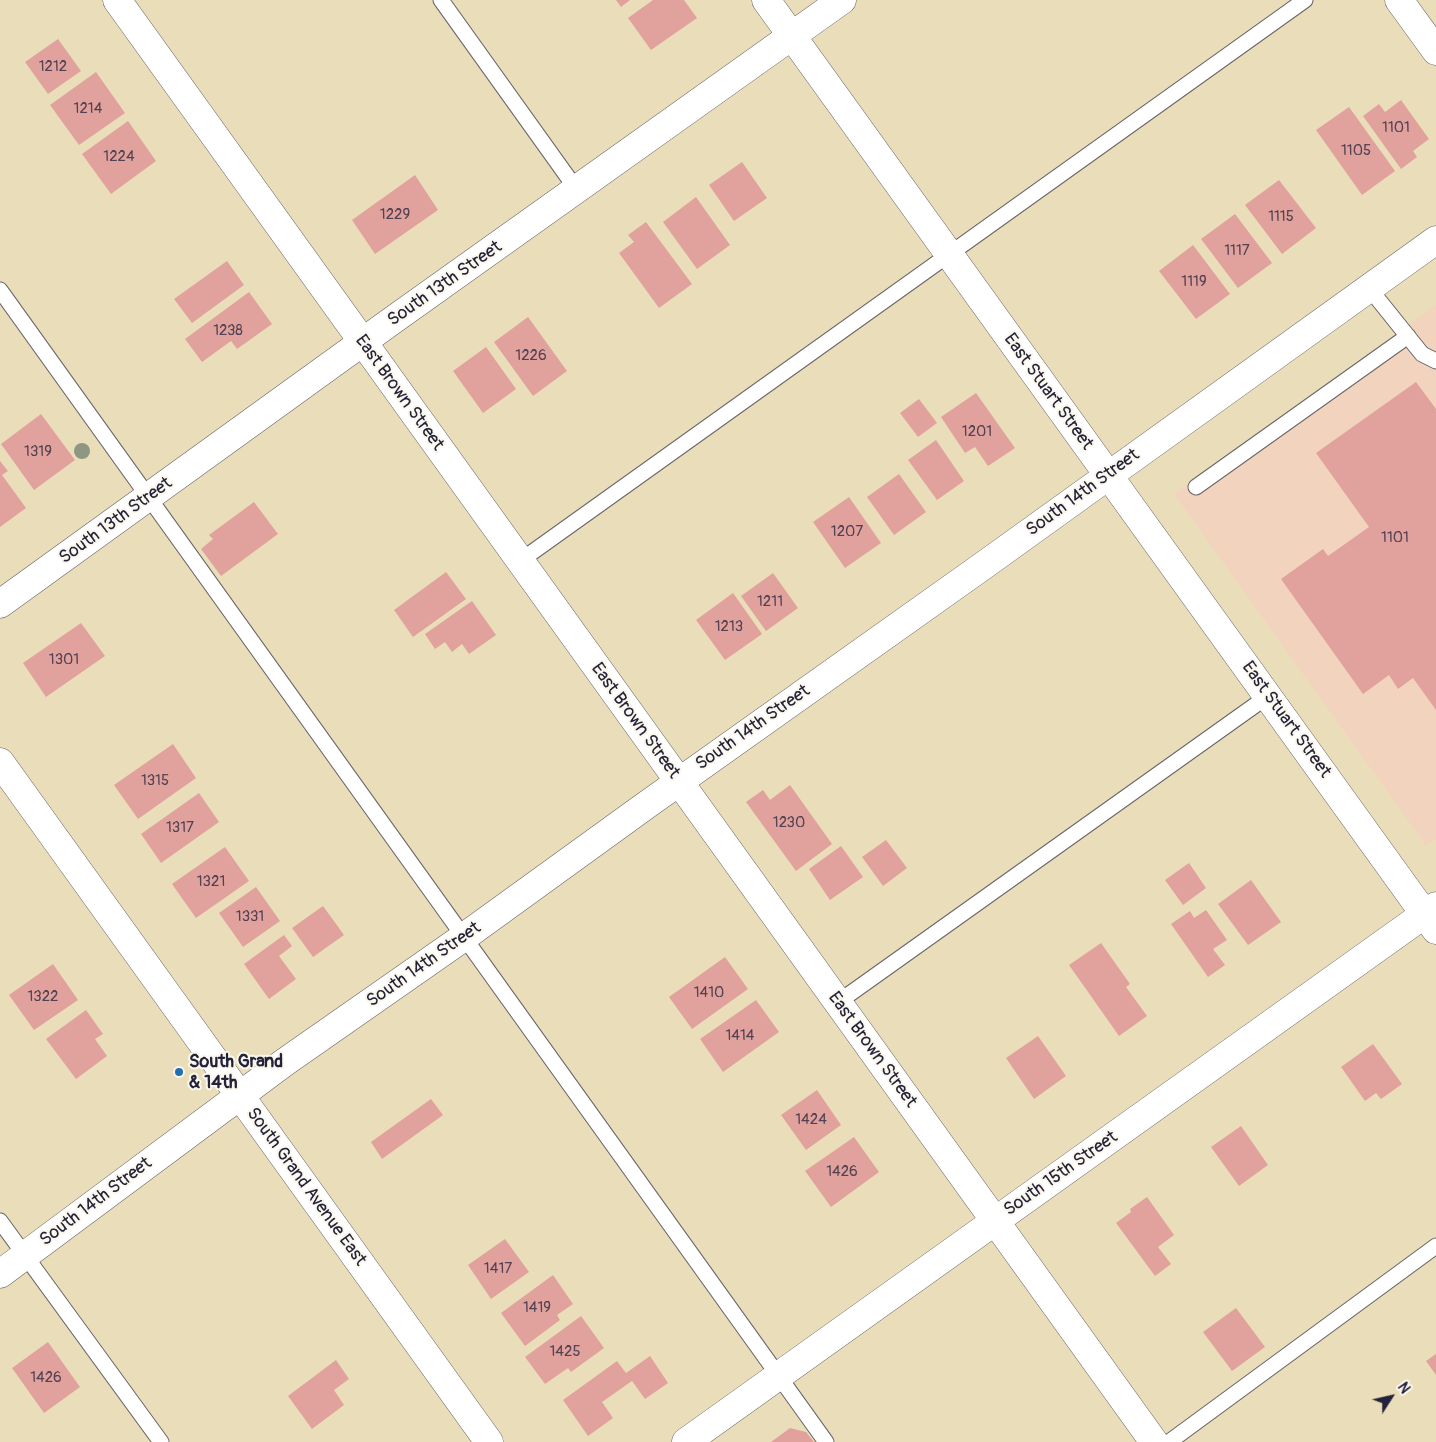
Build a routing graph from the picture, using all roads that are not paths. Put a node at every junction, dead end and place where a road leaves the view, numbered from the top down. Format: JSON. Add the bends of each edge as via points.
{"nodes":[{"id":1,"x":117,"y":0,"type":"edge"},
{"id":2,"x":441,"y":0,"type":"edge"},
{"id":3,"x":766,"y":0,"type":"edge"},
{"id":4,"x":842,"y":0,"type":"edge"},
{"id":5,"x":1305,"y":0,"type":"edge"},
{"id":6,"x":1399,"y":0,"type":"edge"},
{"id":7,"x":792,"y":36,"type":"junction"},
{"id":8,"x":1436,"y":51,"type":"edge"},
{"id":9,"x":577,"y":190,"type":"junction"},
{"id":10,"x":1436,"y":240,"type":"edge"},
{"id":11,"x":949,"y":254,"type":"junction"},
{"id":12,"x":1369,"y":288,"type":"junction"},
{"id":13,"x":0,"y":290,"type":"edge"},
{"id":14,"x":1408,"y":336,"type":"junction"},
{"id":15,"x":362,"y":343,"type":"junction"},
{"id":16,"x":1436,"y":362,"type":"edge"},
{"id":17,"x":1108,"y":475,"type":"junction"},
{"id":18,"x":1196,"y":488,"type":"dead end"},
{"id":19,"x":149,"y":497,"type":"junction"},
{"id":20,"x":520,"y":561,"type":"junction"},
{"id":21,"x":0,"y":604,"type":"edge"},
{"id":22,"x":1268,"y":696,"type":"junction"},
{"id":23,"x":0,"y":762,"type":"edge"},
{"id":24,"x":679,"y":782,"type":"junction"},
{"id":25,"x":1432,"y":917,"type":"edge"},
{"id":26,"x":464,"y":937,"type":"junction"},
{"id":27,"x":837,"y":1003,"type":"junction"},
{"id":28,"x":240,"y":1096,"type":"junction"},
{"id":29,"x":0,"y":1221,"type":"edge"},
{"id":30,"x":994,"y":1221,"type":"junction"},
{"id":31,"x":1436,"y":1246,"type":"edge"},
{"id":32,"x":25,"y":1255,"type":"junction"},
{"id":33,"x":0,"y":1274,"type":"edge"},
{"id":34,"x":778,"y":1376,"type":"junction"},
{"id":35,"x":161,"y":1442,"type":"edge"},
{"id":36,"x":489,"y":1442,"type":"edge"},
{"id":37,"x":686,"y":1442,"type":"edge"},
{"id":38,"x":826,"y":1442,"type":"edge"},
{"id":39,"x":1154,"y":1442,"type":"edge"},
{"id":40,"x":1169,"y":1442,"type":"edge"}],
"edges":[{"from":1,"to":15,"type":"street","name":"East Brown Street"},
{"from":2,"to":9,"type":"lane"},
{"from":3,"to":7,"type":"street","name":"East Stuart Street"},
{"from":4,"to":7,"type":"street","name":"South 13th Street"},
{"from":5,"to":11,"type":"lane"},
{"from":6,"to":8,"type":"street"},
{"from":7,"to":9,"type":"street","name":"South 13th Street"},
{"from":7,"to":11,"type":"street","name":"East Stuart Street"},
{"from":9,"to":15,"type":"street","name":"South 13th Street"},
{"from":10,"to":12,"type":"street","name":"South 14th Street"},
{"from":11,"to":17,"type":"street","name":"East Stuart Street"},
{"from":11,"to":20,"type":"lane"},
{"from":12,"to":14,"type":"lane"},
{"from":12,"to":17,"type":"street","name":"South 14th Street"},
{"from":13,"to":19,"type":"lane"},
{"from":14,"to":16,"type":"lane","via":[[1422,354]]},
{"from":14,"to":18,"type":"lane"},
{"from":15,"to":19,"type":"street","name":"South 13th Street"},
{"from":15,"to":20,"type":"street","name":"East Brown Street"},
{"from":17,"to":22,"type":"street","name":"East Stuart Street"},
{"from":17,"to":24,"type":"street","name":"South 14th Street"},
{"from":19,"to":21,"type":"street","name":"South 13th Street"},
{"from":19,"to":26,"type":"lane"},
{"from":20,"to":24,"type":"street","name":"East Brown Street"},
{"from":22,"to":25,"type":"street","name":"East Stuart Street"},
{"from":22,"to":27,"type":"lane"},
{"from":23,"to":28,"type":"street","name":"South Grand Avenue East"},
{"from":24,"to":26,"type":"street","name":"South 14th Street"},
{"from":24,"to":27,"type":"street","name":"East Brown Street"},
{"from":25,"to":30,"type":"street","name":"South 15th Street"},
{"from":26,"to":28,"type":"street","name":"South 14th Street"},
{"from":26,"to":34,"type":"lane"},
{"from":27,"to":30,"type":"street","name":"East Brown Street"},
{"from":28,"to":32,"type":"street","name":"South 14th Street"},
{"from":28,"to":36,"type":"street","name":"South Grand Avenue East"},
{"from":29,"to":32,"type":"lane"},
{"from":30,"to":34,"type":"street","name":"South 15th Street"},
{"from":30,"to":39,"type":"street","name":"East Brown Street"},
{"from":31,"to":40,"type":"lane"},
{"from":32,"to":33,"type":"street","name":"South 14th Street"},
{"from":32,"to":35,"type":"lane"},
{"from":34,"to":37,"type":"street","name":"South 15th Street"},
{"from":34,"to":38,"type":"lane"}]}
